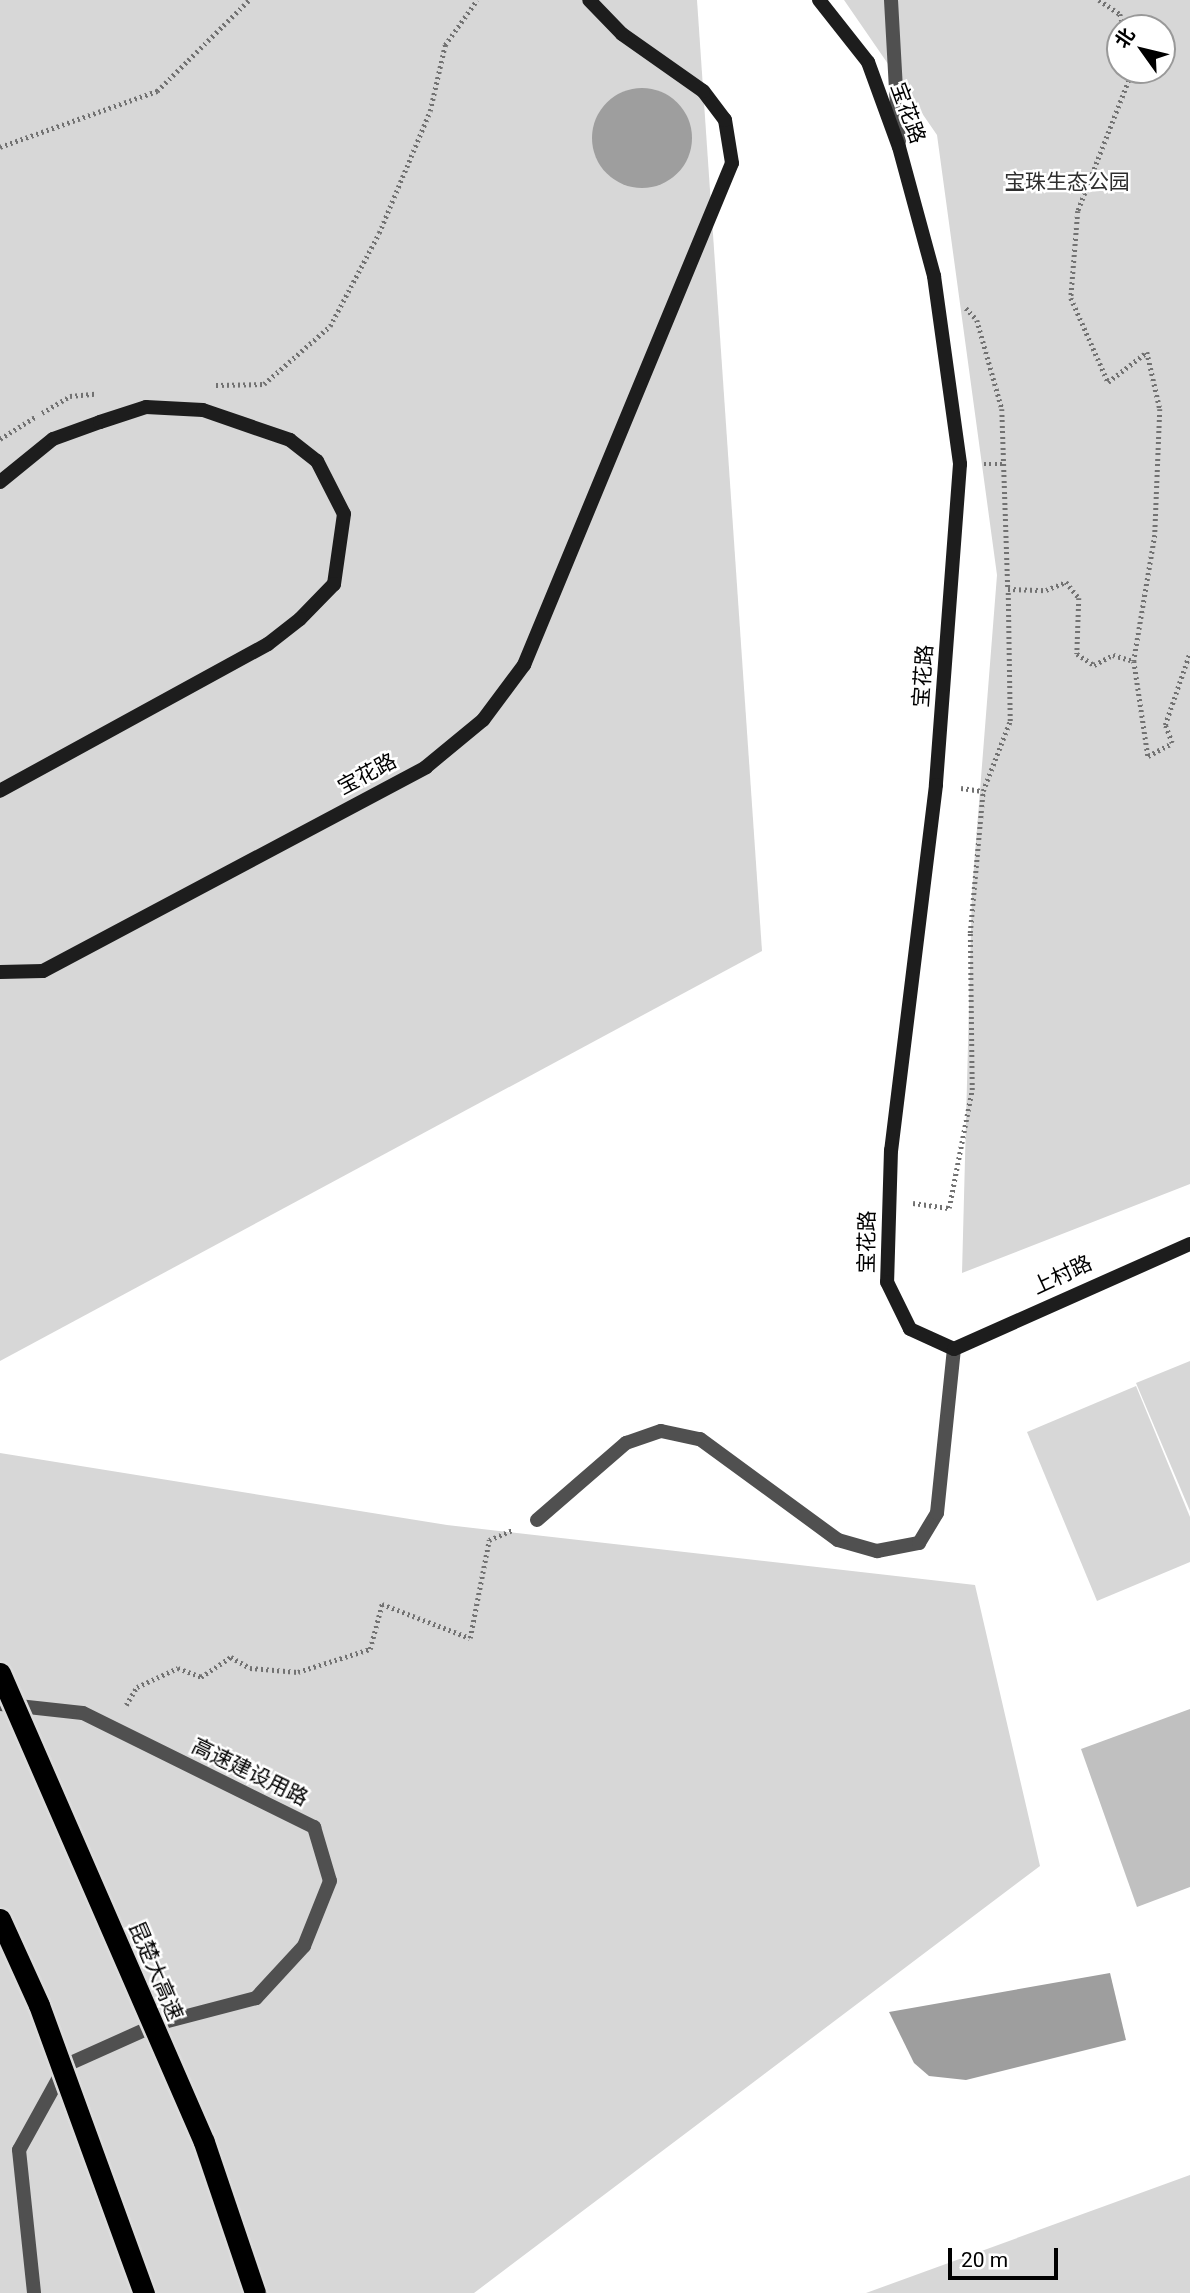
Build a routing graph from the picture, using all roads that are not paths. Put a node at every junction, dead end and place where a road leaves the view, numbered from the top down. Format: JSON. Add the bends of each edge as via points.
{"nodes":[{"id":1,"x":589,"y":0,"type":"edge"},
{"id":2,"x":819,"y":0,"type":"edge"},
{"id":3,"x":891,"y":0,"type":"edge"},
{"id":4,"x":900,"y":147,"type":"junction"},
{"id":5,"x":0,"y":482,"type":"edge"},
{"id":6,"x":0,"y":791,"type":"edge"},
{"id":7,"x":0,"y":972,"type":"edge"},
{"id":8,"x":1190,"y":1244,"type":"edge"},
{"id":9,"x":954,"y":1349,"type":"junction"},
{"id":10,"x":537,"y":1520,"type":"dead end"},
{"id":11,"x":0,"y":1673,"type":"edge"},
{"id":12,"x":0,"y":1704,"type":"edge"},
{"id":13,"x":0,"y":1919,"type":"edge"},
{"id":14,"x":34,"y":2293,"type":"edge"},
{"id":15,"x":145,"y":2293,"type":"edge"},
{"id":16,"x":255,"y":2293,"type":"edge"}],
"edges":[{"from":1,"to":7,"type":"main road","name":"宝花路","via":[[622,34],[703,91],[726,121],[732,163],[524,665],[483,720],[426,767],[43,971]]},
{"from":2,"to":4,"type":"main road","name":"宝花路","via":[[867,62]]},
{"from":3,"to":4,"type":"street"},
{"from":4,"to":9,"type":"main road","name":"宝花路","via":[[934,276],[960,464],[936,785],[889,1200],[887,1282],[910,1329]]},
{"from":5,"to":6,"type":"main road","via":[[54,439],[100,422],[146,407],[203,411],[290,440],[317,461],[344,514],[344,551],[334,584],[268,644]]},
{"from":8,"to":9,"type":"main road","name":"上村路"},
{"from":9,"to":10,"type":"street","via":[[937,1513],[919,1543],[877,1551],[838,1540],[700,1439],[661,1431],[626,1443]]},
{"from":11,"to":16,"type":"highway","name":"昆楚大高速","bridge":true,"via":[[204,2143]]},
{"from":12,"to":14,"type":"street","name":"高速建设用路","via":[[83,1713],[314,1827],[330,1881],[304,1946],[256,1998],[160,2023],[66,2065],[19,2150]]},
{"from":13,"to":15,"type":"highway","bridge":true,"via":[[39,2005]]}]}
